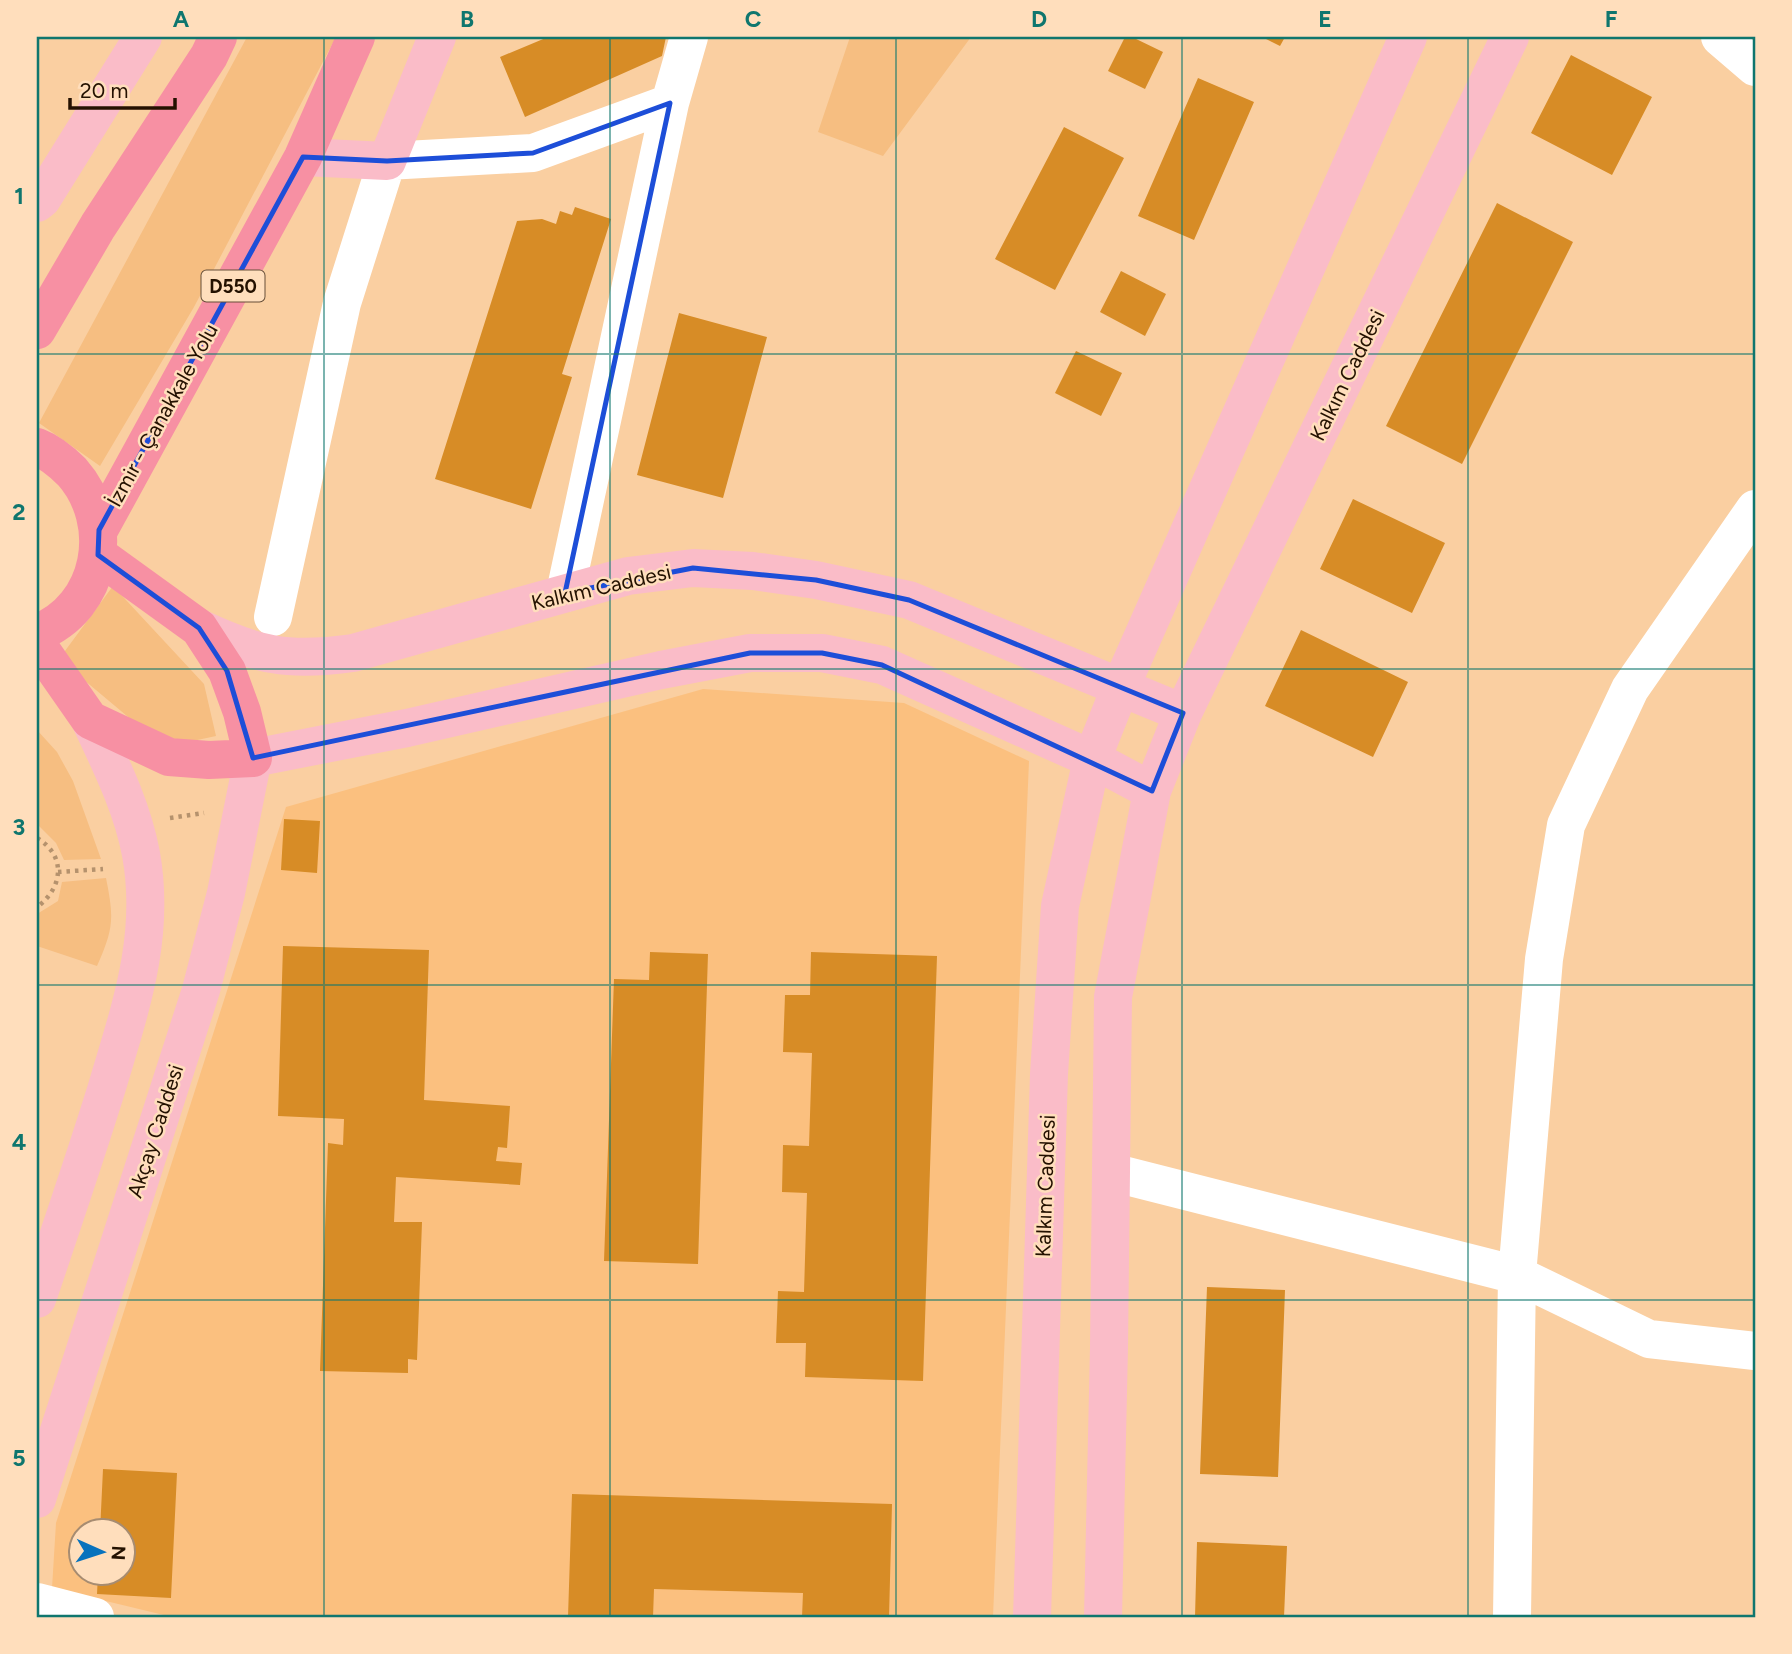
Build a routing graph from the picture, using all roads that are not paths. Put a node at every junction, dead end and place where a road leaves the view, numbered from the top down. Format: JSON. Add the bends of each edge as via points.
{"nodes":[{"id":1,"x":143,"y":37,"type":"edge"},
{"id":2,"x":218,"y":37,"type":"edge"},
{"id":3,"x":356,"y":37,"type":"edge"},
{"id":4,"x":437,"y":37,"type":"edge"},
{"id":5,"x":689,"y":37,"type":"edge"},
{"id":6,"x":1408,"y":37,"type":"edge"},
{"id":7,"x":1510,"y":37,"type":"edge"},
{"id":8,"x":1720,"y":37,"type":"edge"},
{"id":9,"x":1755,"y":67,"type":"edge"},
{"id":10,"x":670,"y":103,"type":"junction"},
{"id":11,"x":303,"y":157,"type":"junction"},
{"id":12,"x":387,"y":161,"type":"junction"},
{"id":13,"x":37,"y":204,"type":"edge"},
{"id":14,"x":37,"y":330,"type":"edge"},
{"id":15,"x":37,"y":447,"type":"edge"},
{"id":16,"x":1755,"y":509,"type":"edge"},
{"id":17,"x":99,"y":542,"type":"junction"},
{"id":18,"x":565,"y":593,"type":"junction"},
{"id":19,"x":273,"y":617,"type":"dead end"},
{"id":20,"x":199,"y":628,"type":"junction"},
{"id":21,"x":37,"y":632,"type":"edge"},
{"id":22,"x":37,"y":644,"type":"edge"},
{"id":23,"x":1121,"y":686,"type":"junction"},
{"id":24,"x":1183,"y":713,"type":"junction"},
{"id":25,"x":90,"y":720,"type":"junction"},
{"id":26,"x":253,"y":758,"type":"junction"},
{"id":27,"x":1092,"y":759,"type":"junction"},
{"id":28,"x":1152,"y":791,"type":"junction"},
{"id":29,"x":1111,"y":1172,"type":"junction"},
{"id":30,"x":1517,"y":1275,"type":"junction"},
{"id":31,"x":37,"y":1299,"type":"edge"},
{"id":32,"x":1755,"y":1351,"type":"edge"},
{"id":33,"x":37,"y":1499,"type":"edge"},
{"id":34,"x":37,"y":1602,"type":"edge"},
{"id":35,"x":95,"y":1617,"type":"edge"},
{"id":36,"x":1032,"y":1617,"type":"edge"},
{"id":37,"x":1103,"y":1617,"type":"edge"},
{"id":38,"x":1512,"y":1617,"type":"edge"}],
"edges":[{"from":1,"to":13,"type":"main road"},
{"from":2,"to":14,"type":"highway"},
{"from":3,"to":11,"type":"highway","name":"İzmir - Çanakkale Yolu","number":"D550"},
{"from":4,"to":12,"type":"main road"},
{"from":5,"to":10,"type":"street"},
{"from":6,"to":23,"type":"main road","name":"Kalkım Caddesi"},
{"from":7,"to":24,"type":"main road","name":"Kalkım Caddesi"},
{"from":8,"to":9,"type":"street"},
{"from":10,"to":12,"type":"street","via":[[533,153]]},
{"from":10,"to":18,"type":"street"},
{"from":11,"to":12,"type":"main road"},
{"from":11,"to":17,"type":"highway","name":"İzmir - Çanakkale Yolu","number":"D550"},
{"from":12,"to":19,"type":"street","via":[[342,303]]},
{"from":15,"to":17,"type":"highway","name":"İzmir - Çanakkale Yolu","via":[[64,463],[81,482],[93,505]]},
{"from":16,"to":30,"type":"street","via":[[1630,690],[1566,825],[1544,959]]},
{"from":17,"to":20,"type":"highway"},
{"from":17,"to":21,"type":"highway","name":"İzmir - Çanakkale Yolu","via":[[92,579],[79,600],[62,618]]},
{"from":18,"to":20,"type":"main road","name":"Kalkım Caddesi","via":[[352,653],[313,658],[236,646]]},
{"from":18,"to":23,"type":"main road","name":"Kalkım Caddesi","via":[[628,576],[693,568],[816,580],[909,600]]},
{"from":20,"to":26,"type":"highway","via":[[228,671]]},
{"from":22,"to":25,"type":"highway"},
{"from":23,"to":24,"type":"main road","name":"Kalkım Caddesi"},
{"from":23,"to":27,"type":"main road","name":"Kalkım Caddesi"},
{"from":24,"to":28,"type":"main road","name":"Kalkım Caddesi"},
{"from":25,"to":26,"type":"highway","via":[[169,757]]},
{"from":25,"to":31,"type":"main road","via":[[119,781],[141,853],[146,913],[138,985]]},
{"from":26,"to":27,"type":"main road","via":[[750,653],[822,653],[882,665]]},
{"from":26,"to":33,"type":"main road","name":"Akçay Caddesi","via":[[201,990]]},
{"from":27,"to":28,"type":"main road"},
{"from":27,"to":36,"type":"main road","name":"Kalkım Caddesi","via":[[1059,919],[1049,1074]]},
{"from":28,"to":29,"type":"main road","name":"Kalkım Caddesi","via":[[1112,997]]},
{"from":29,"to":30,"type":"street"},
{"from":29,"to":37,"type":"main road","name":"Kalkım Caddesi"},
{"from":30,"to":32,"type":"street","via":[[1649,1339]]},
{"from":30,"to":38,"type":"street"},
{"from":34,"to":35,"type":"street"}]}
